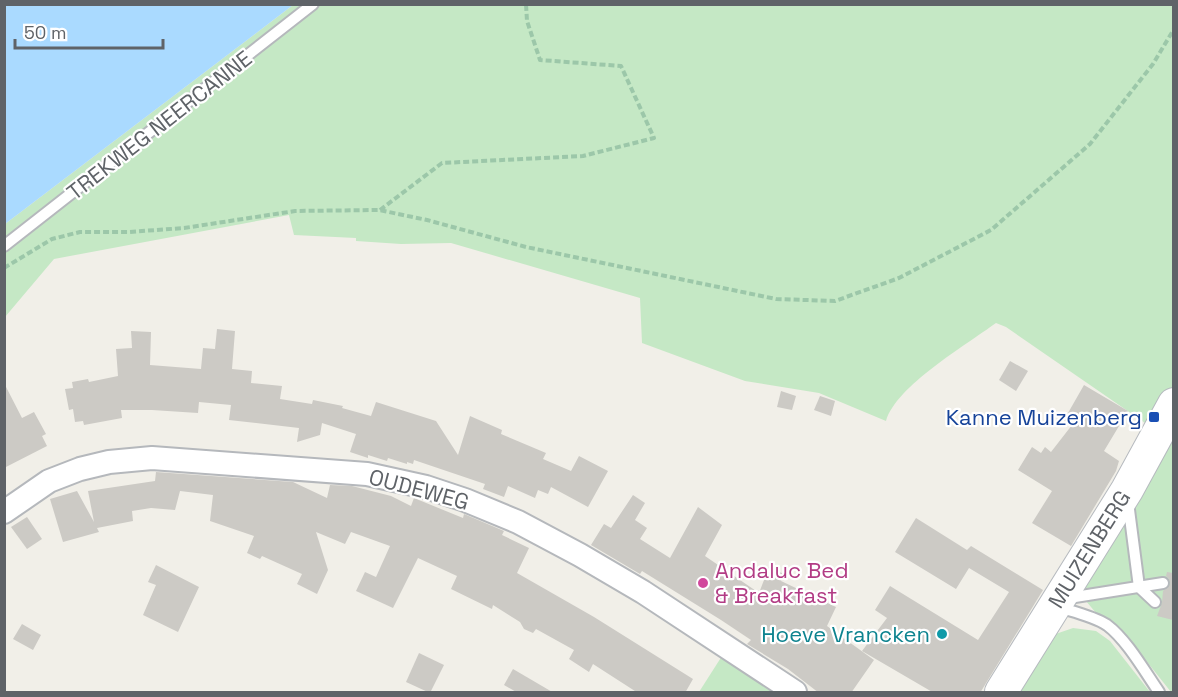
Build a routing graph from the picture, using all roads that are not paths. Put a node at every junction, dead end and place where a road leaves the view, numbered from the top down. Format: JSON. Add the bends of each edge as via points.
{"nodes":[{"id":1,"x":313,"y":4,"type":"edge"},
{"id":2,"x":4,"y":246,"type":"edge"},
{"id":3,"x":1173,"y":404,"type":"edge"},
{"id":4,"x":1127,"y":490,"type":"junction"},
{"id":5,"x":4,"y":512,"type":"edge"},
{"id":6,"x":1163,"y":583,"type":"dead end"},
{"id":7,"x":1139,"y":587,"type":"junction"},
{"id":8,"x":1155,"y":602,"type":"dead end"},
{"id":9,"x":1054,"y":606,"type":"junction"},
{"id":10,"x":795,"y":693,"type":"edge"},
{"id":11,"x":1001,"y":693,"type":"edge"},
{"id":12,"x":1159,"y":693,"type":"edge"}],
"edges":[{"from":1,"to":2,"type":"lane","name":"TREKWEG NEERCANNE"},
{"from":3,"to":4,"type":"street","name":"MUIZENBERG"},
{"from":4,"to":7,"type":"lane"},
{"from":4,"to":9,"type":"street","name":"MUIZENBERG"},
{"from":5,"to":10,"type":"street","name":"OUDEWEG","via":[[49,481],[80,469],[152,458],[367,474],[414,484],[519,522],[580,555]]},
{"from":6,"to":7,"type":"lane"},
{"from":7,"to":8,"type":"lane"},
{"from":7,"to":9,"type":"lane","via":[[1075,597]]},
{"from":9,"to":11,"type":"street","name":"MUIZENBERG"},
{"from":9,"to":12,"type":"lane","via":[[1107,626]]}]}
